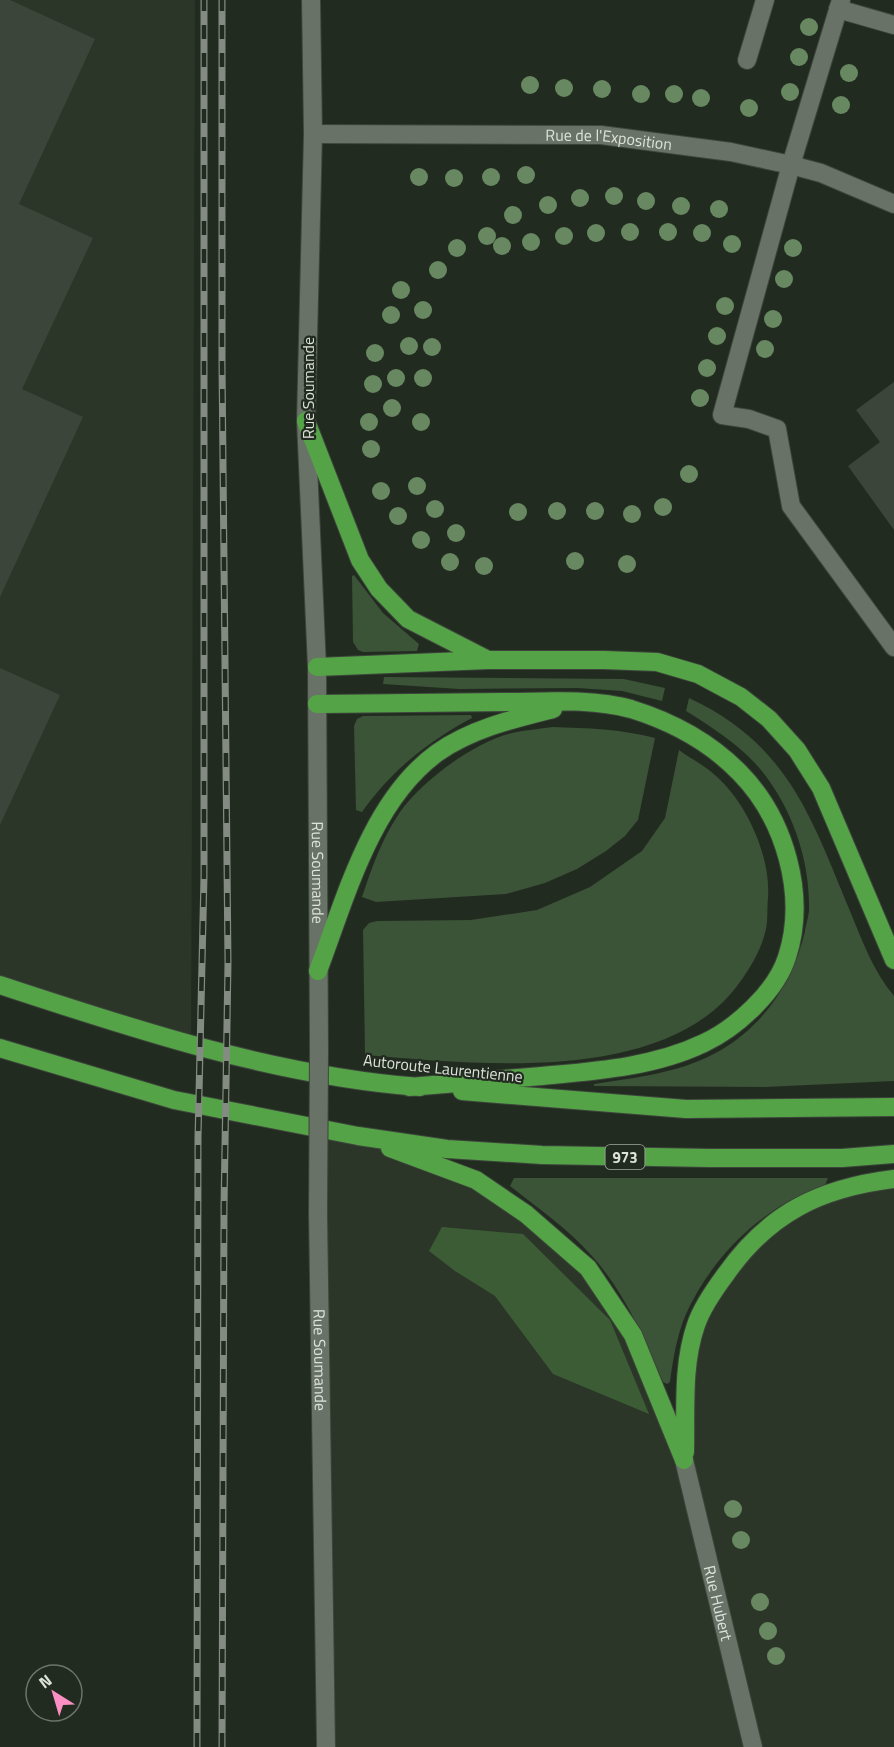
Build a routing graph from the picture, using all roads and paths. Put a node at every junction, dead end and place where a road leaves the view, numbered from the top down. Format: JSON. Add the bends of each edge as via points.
{"nodes":[{"id":1,"x":311,"y":0,"type":"edge"},
{"id":2,"x":765,"y":0,"type":"edge"},
{"id":3,"x":839,"y":4,"type":"edge"},
{"id":4,"x":894,"y":25,"type":"edge"},
{"id":5,"x":747,"y":60,"type":"dead end"},
{"id":6,"x":313,"y":134,"type":"junction"},
{"id":7,"x":791,"y":165,"type":"junction"},
{"id":8,"x":894,"y":204,"type":"edge"},
{"id":9,"x":306,"y":421,"type":"junction"},
{"id":10,"x":894,"y":647,"type":"edge"},
{"id":11,"x":488,"y":660,"type":"junction"},
{"id":12,"x":317,"y":667,"type":"junction"},
{"id":13,"x":580,"y":702,"type":"junction"},
{"id":14,"x":316,"y":704,"type":"junction"},
{"id":15,"x":894,"y":960,"type":"edge"},
{"id":16,"x":318,"y":971,"type":"junction"},
{"id":17,"x":0,"y":985,"type":"edge"},
{"id":18,"x":0,"y":1048,"type":"edge"},
{"id":19,"x":409,"y":1086,"type":"junction"},
{"id":20,"x":894,"y":1107,"type":"edge"},
{"id":21,"x":358,"y":1136,"type":"junction"},
{"id":22,"x":894,"y":1154,"type":"edge"},
{"id":23,"x":894,"y":1179,"type":"edge"},
{"id":24,"x":684,"y":1460,"type":"junction"},
{"id":25,"x":326,"y":1747,"type":"edge"},
{"id":26,"x":753,"y":1747,"type":"edge"}],
"edges":[{"from":1,"to":6,"type":"street","name":"Rue Soumande"},
{"from":2,"to":5,"type":"street"},
{"from":3,"to":4,"type":"street"},
{"from":3,"to":7,"type":"street"},
{"from":6,"to":7,"type":"street","name":"Rue de l'Exposition","via":[[601,135],[731,152]]},
{"from":6,"to":9,"type":"street","name":"Rue Soumande"},
{"from":7,"to":8,"type":"street","name":"Rue de l'Exposition","via":[[821,173]]},
{"from":7,"to":10,"type":"street","via":[[722,415],[777,429],[791,506]]},
{"from":9,"to":11,"type":"highway","via":[[360,560],[380,589],[408,619]]},
{"from":9,"to":12,"type":"street","name":"Rue Soumande"},
{"from":11,"to":12,"type":"highway"},
{"from":11,"to":15,"type":"highway","via":[[657,662],[698,674],[741,697],[769,718],[790,742],[820,788]]},
{"from":12,"to":14,"type":"street","name":"Rue Soumande"},
{"from":13,"to":14,"type":"highway"},
{"from":13,"to":16,"type":"highway","via":[[475,733],[439,752],[412,774],[367,843]]},
{"from":13,"to":19,"type":"highway","via":[[629,709],[660,719],[719,753],[742,775],[766,806],[783,844],[794,885],[794,923],[787,958],[769,989],[737,1023],[674,1055],[599,1071]]},
{"from":14,"to":16,"type":"street","name":"Rue Soumande"},
{"from":16,"to":25,"type":"street","name":"Rue Soumande","bridge":true},
{"from":17,"to":19,"type":"highway","name":"Autoroute Laurentienne","via":[[106,1020],[261,1063]]},
{"from":18,"to":21,"type":"highway","number":"973","via":[[174,1100]]},
{"from":19,"to":20,"type":"highway","name":"Autoroute Laurentienne","via":[[686,1109]]},
{"from":21,"to":22,"type":"highway","number":"973","via":[[447,1149],[542,1155],[842,1158]]},
{"from":21,"to":24,"type":"highway","via":[[476,1180],[526,1214],[588,1268],[633,1335]]},
{"from":23,"to":24,"type":"highway","via":[[830,1192],[802,1204],[771,1224],[740,1253],[711,1294],[696,1325],[687,1365]]},
{"from":24,"to":26,"type":"street","name":"Rue Hubert"}]}
